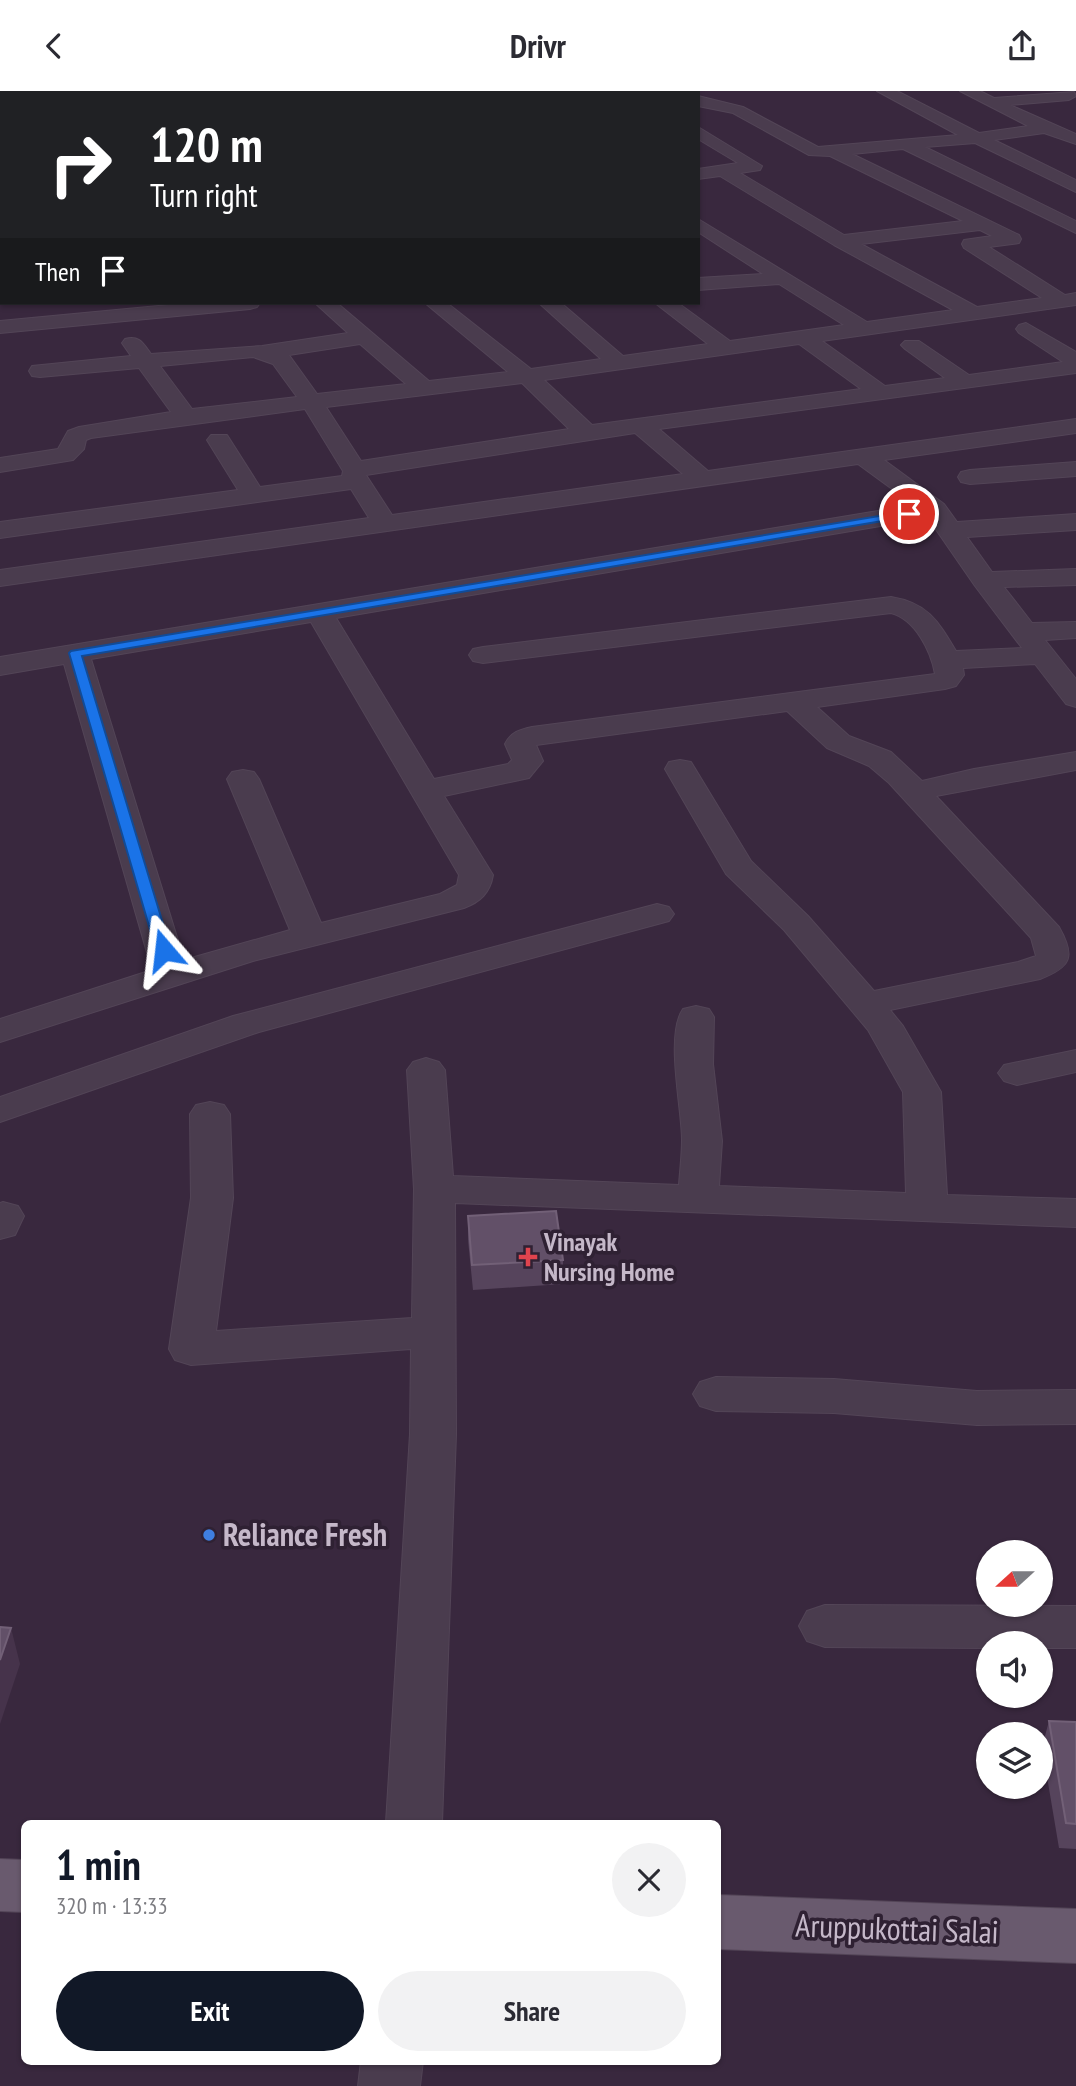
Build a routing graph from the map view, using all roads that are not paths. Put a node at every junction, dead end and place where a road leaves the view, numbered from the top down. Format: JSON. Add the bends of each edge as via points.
{"nodes":[{"id":1,"x":885,"y":91,"type":"edge"},
{"id":2,"x":968,"y":91,"type":"edge"},
{"id":3,"x":738,"y":93,"type":"dead end"},
{"id":4,"x":1068,"y":95,"type":"edge"},
{"id":5,"x":700,"y":100,"type":"edge"},
{"id":6,"x":700,"y":100,"type":"edge"},
{"id":7,"x":993,"y":102,"type":"junction"},
{"id":8,"x":1045,"y":128,"type":"junction"},
{"id":9,"x":700,"y":133,"type":"edge"},
{"id":10,"x":977,"y":138,"type":"junction"},
{"id":11,"x":1076,"y":139,"type":"edge"},
{"id":12,"x":903,"y":143,"type":"junction"},
{"id":13,"x":835,"y":152,"type":"junction"},
{"id":14,"x":726,"y":172,"type":"junction"},
{"id":15,"x":700,"y":174,"type":"edge"},
{"id":16,"x":1076,"y":187,"type":"edge"},
{"id":17,"x":983,"y":224,"type":"junction"},
{"id":18,"x":700,"y":225,"type":"edge"},
{"id":19,"x":1076,"y":228,"type":"edge"},
{"id":20,"x":841,"y":241,"type":"junction"},
{"id":21,"x":784,"y":278,"type":"junction"},
{"id":22,"x":700,"y":284,"type":"edge"},
{"id":23,"x":1069,"y":300,"type":"edge"},
{"id":24,"x":210,"y":305,"type":"edge"},
{"id":25,"x":327,"y":305,"type":"edge"},
{"id":26,"x":438,"y":305,"type":"edge"},
{"id":27,"x":551,"y":305,"type":"edge"},
{"id":28,"x":668,"y":305,"type":"edge"},
{"id":29,"x":110,"y":310,"type":"edge"},
{"id":30,"x":975,"y":313,"type":"junction"},
{"id":31,"x":0,"y":327,"type":"edge"},
{"id":32,"x":862,"y":328,"type":"junction"},
{"id":33,"x":1026,"y":329,"type":"dead end"},
{"id":34,"x":365,"y":337,"type":"junction"},
{"id":35,"x":803,"y":337,"type":"junction"},
{"id":36,"x":912,"y":345,"type":"dead end"},
{"id":37,"x":726,"y":348,"type":"junction"},
{"id":38,"x":264,"y":352,"type":"junction"},
{"id":39,"x":145,"y":360,"type":"junction"},
{"id":40,"x":1076,"y":361,"type":"edge"},
{"id":41,"x":617,"y":362,"type":"junction"},
{"id":42,"x":1076,"y":367,"type":"edge"},
{"id":43,"x":40,"y":371,"type":"dead end"},
{"id":44,"x":527,"y":376,"type":"junction"},
{"id":45,"x":965,"y":382,"type":"junction"},
{"id":46,"x":425,"y":389,"type":"junction"},
{"id":47,"x":881,"y":393,"type":"junction"},
{"id":48,"x":313,"y":404,"type":"junction"},
{"id":49,"x":186,"y":417,"type":"junction"},
{"id":50,"x":640,"y":425,"type":"junction"},
{"id":51,"x":1076,"y":426,"type":"edge"},
{"id":52,"x":588,"y":434,"type":"junction"},
{"id":53,"x":219,"y":440,"type":"dead end"},
{"id":54,"x":863,"y":456,"type":"junction"},
{"id":55,"x":0,"y":465,"type":"edge"},
{"id":56,"x":1076,"y":469,"type":"edge"},
{"id":57,"x":356,"y":476,"type":"junction"},
{"id":58,"x":970,"y":477,"type":"dead end"},
{"id":59,"x":703,"y":479,"type":"junction"},
{"id":60,"x":253,"y":495,"type":"junction"},
{"id":61,"x":943,"y":520,"type":"junction"},
{"id":62,"x":1076,"y":522,"type":"edge"},
{"id":63,"x":385,"y":524,"type":"junction"},
{"id":64,"x":0,"y":530,"type":"edge"},
{"id":65,"x":1076,"y":577,"type":"edge"},
{"id":66,"x":0,"y":578,"type":"edge"},
{"id":67,"x":984,"y":580,"type":"junction"},
{"id":68,"x":319,"y":612,"type":"junction"},
{"id":69,"x":1076,"y":629,"type":"edge"},
{"id":70,"x":1025,"y":632,"type":"junction"},
{"id":71,"x":75,"y":653,"type":"junction"},
{"id":72,"x":483,"y":655,"type":"dead end"},
{"id":73,"x":1043,"y":656,"type":"junction"},
{"id":74,"x":947,"y":660,"type":"junction"},
{"id":75,"x":0,"y":666,"type":"edge"},
{"id":76,"x":1076,"y":698,"type":"edge"},
{"id":77,"x":793,"y":701,"type":"junction"},
{"id":78,"x":1076,"y":761,"type":"edge"},
{"id":79,"x":680,"y":769,"type":"dead end"},
{"id":80,"x":243,"y":779,"type":"dead end"},
{"id":81,"x":426,"y":790,"type":"junction"},
{"id":82,"x":915,"y":792,"type":"junction"},
{"id":83,"x":657,"y":914,"type":"dead end"},
{"id":84,"x":309,"y":934,"type":"junction"},
{"id":85,"x":171,"y":975,"type":"junction"},
{"id":86,"x":866,"y":1004,"type":"junction"},
{"id":87,"x":696,"y":1017,"type":"dead end"},
{"id":88,"x":0,"y":1031,"type":"edge"},
{"id":89,"x":1076,"y":1061,"type":"edge"},
{"id":90,"x":426,"y":1070,"type":"dead end"},
{"id":91,"x":1017,"y":1073,"type":"dead end"},
{"id":92,"x":0,"y":1111,"type":"edge"},
{"id":93,"x":210,"y":1114,"type":"dead end"},
{"id":94,"x":434,"y":1189,"type":"junction"},
{"id":95,"x":698,"y":1199,"type":"junction"},
{"id":96,"x":927,"y":1207,"type":"junction"},
{"id":97,"x":1076,"y":1213,"type":"edge"},
{"id":98,"x":433,"y":1332,"type":"junction"},
{"id":99,"x":716,"y":1394,"type":"dead end"},
{"id":100,"x":1076,"y":1407,"type":"edge"},
{"id":101,"x":825,"y":1626,"type":"dead end"},
{"id":102,"x":1076,"y":1627,"type":"edge"},
{"id":103,"x":414,"y":1820,"type":"edge"},
{"id":104,"x":0,"y":1885,"type":"edge"},
{"id":105,"x":21,"y":1887,"type":"edge"},
{"id":106,"x":721,"y":1922,"type":"edge"},
{"id":107,"x":1076,"y":1936,"type":"edge"},
{"id":108,"x":391,"y":2065,"type":"edge"},
{"id":109,"x":388,"y":2086,"type":"edge"}],
"edges":[{"from":1,"to":10,"type":"street"},
{"from":2,"to":7,"type":"street"},
{"from":3,"to":5,"type":"street"},
{"from":4,"to":7,"type":"street"},
{"from":6,"to":13,"type":"street","via":[[738,110],[811,151]]},
{"from":7,"to":8,"type":"street"},
{"from":8,"to":10,"type":"street"},
{"from":8,"to":11,"type":"street"},
{"from":9,"to":14,"type":"street","via":[[754,166]]},
{"from":10,"to":12,"type":"street"},
{"from":10,"to":16,"type":"street"},
{"from":12,"to":13,"type":"street"},
{"from":12,"to":19,"type":"street"},
{"from":13,"to":17,"type":"street"},
{"from":14,"to":15,"type":"street"},
{"from":14,"to":20,"type":"street"},
{"from":17,"to":20,"type":"street"},
{"from":17,"to":23,"type":"street","via":[[1012,239],[971,243]]},
{"from":18,"to":21,"type":"street"},
{"from":20,"to":30,"type":"street"},
{"from":21,"to":22,"type":"street"},
{"from":21,"to":32,"type":"street"},
{"from":23,"to":30,"type":"street"},
{"from":24,"to":29,"type":"street"},
{"from":25,"to":34,"type":"street"},
{"from":26,"to":44,"type":"street"},
{"from":27,"to":41,"type":"street"},
{"from":28,"to":37,"type":"street"},
{"from":29,"to":31,"type":"street"},
{"from":29,"to":39,"type":"street"},
{"from":30,"to":32,"type":"street"},
{"from":32,"to":35,"type":"street"},
{"from":33,"to":40,"type":"street"},
{"from":34,"to":38,"type":"street"},
{"from":34,"to":46,"type":"street"},
{"from":35,"to":37,"type":"street"},
{"from":35,"to":47,"type":"street"},
{"from":36,"to":45,"type":"street"},
{"from":37,"to":41,"type":"street"},
{"from":38,"to":39,"type":"street"},
{"from":38,"to":48,"type":"street","via":[[281,359]]},
{"from":39,"to":43,"type":"street"},
{"from":39,"to":49,"type":"street"},
{"from":41,"to":44,"type":"street"},
{"from":42,"to":45,"type":"street"},
{"from":44,"to":46,"type":"street"},
{"from":44,"to":52,"type":"street"},
{"from":45,"to":47,"type":"street"},
{"from":46,"to":48,"type":"street"},
{"from":47,"to":50,"type":"street"},
{"from":48,"to":49,"type":"street"},
{"from":48,"to":57,"type":"street"},
{"from":49,"to":55,"type":"street","via":[[80,434],[65,455]]},
{"from":50,"to":52,"type":"street"},
{"from":50,"to":59,"type":"street"},
{"from":51,"to":54,"type":"street"},
{"from":52,"to":57,"type":"street","via":[[369,466]]},
{"from":53,"to":60,"type":"street"},
{"from":54,"to":59,"type":"street"},
{"from":54,"to":61,"type":"street"},
{"from":56,"to":58,"type":"street"},
{"from":57,"to":60,"type":"street"},
{"from":57,"to":63,"type":"street"},
{"from":59,"to":63,"type":"street"},
{"from":60,"to":64,"type":"street"},
{"from":61,"to":62,"type":"street"},
{"from":61,"to":67,"type":"street"},
{"from":61,"to":68,"type":"street"},
{"from":63,"to":66,"type":"street"},
{"from":65,"to":67,"type":"street"},
{"from":67,"to":70,"type":"street"},
{"from":68,"to":71,"type":"street"},
{"from":68,"to":81,"type":"street"},
{"from":69,"to":70,"type":"street"},
{"from":70,"to":73,"type":"street"},
{"from":71,"to":75,"type":"street"},
{"from":71,"to":85,"type":"street"},
{"from":72,"to":74,"type":"street","via":[[901,605],[916,613]]},
{"from":73,"to":74,"type":"street"},
{"from":73,"to":76,"type":"street"},
{"from":74,"to":77,"type":"street","via":[[951,669],[946,680]]},
{"from":77,"to":81,"type":"street","via":[[532,736],[520,744],[528,761],[518,771]]},
{"from":77,"to":82,"type":"street","via":[[838,742],[880,759]]},
{"from":78,"to":82,"type":"street"},
{"from":79,"to":86,"type":"street","via":[[738,867],[796,923]]},
{"from":80,"to":84,"type":"street"},
{"from":81,"to":84,"type":"street","via":[[476,875],[468,895]]},
{"from":82,"to":86,"type":"street","via":[[1047,934],[1054,957],[1027,971]]},
{"from":83,"to":92,"type":"street","via":[[246,1024]]},
{"from":84,"to":85,"type":"street"},
{"from":85,"to":88,"type":"street"},
{"from":86,"to":96,"type":"street","via":[[884,1025],[922,1092]]},
{"from":87,"to":95,"type":"street","via":[[694,1064],[702,1141]]},
{"from":89,"to":91,"type":"street"},
{"from":90,"to":94,"type":"street"},
{"from":93,"to":98,"type":"street","via":[[212,1198],[191,1349]]},
{"from":94,"to":95,"type":"street"},
{"from":94,"to":98,"type":"street"},
{"from":95,"to":96,"type":"street"},
{"from":96,"to":97,"type":"street"},
{"from":98,"to":103,"type":"street","via":[[433,1434]]},
{"from":99,"to":100,"type":"street","via":[[834,1396],[977,1408]]},
{"from":101,"to":102,"type":"street"},
{"from":104,"to":105,"type":"main road"},
{"from":106,"to":107,"type":"main road","name":"Aruppukottai Salai"},
{"from":108,"to":109,"type":"street"}]}
